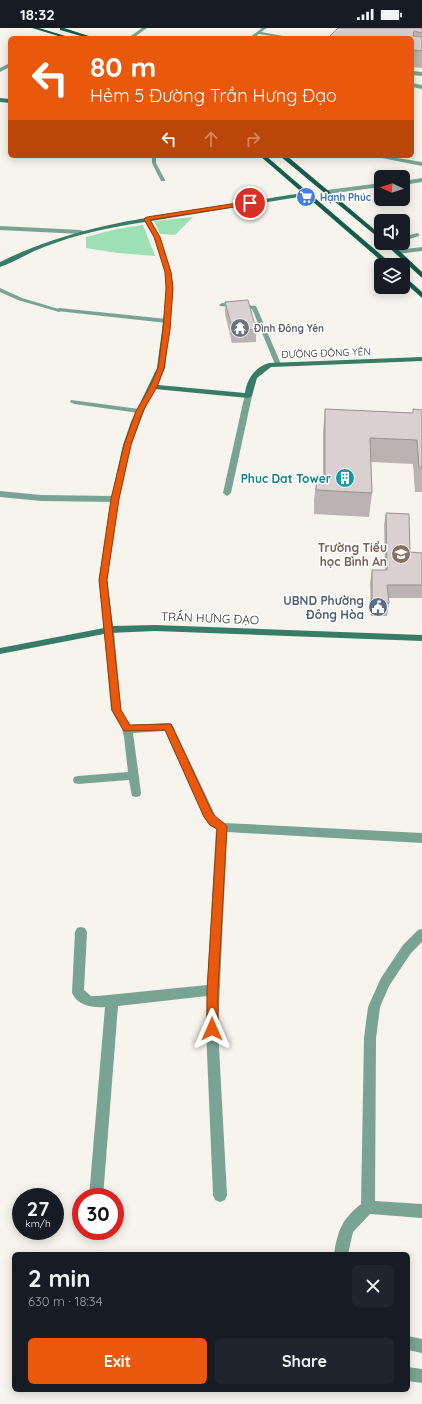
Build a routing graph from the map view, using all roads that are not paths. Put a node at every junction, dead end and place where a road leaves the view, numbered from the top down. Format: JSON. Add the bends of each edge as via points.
{"nodes":[{"id":1,"x":34,"y":28,"type":"edge"},
{"id":2,"x":58,"y":28,"type":"edge"},
{"id":3,"x":145,"y":28,"type":"edge"},
{"id":4,"x":265,"y":28,"type":"edge"},
{"id":5,"x":258,"y":33,"type":"junction"},
{"id":6,"x":55,"y":36,"type":"edge"},
{"id":7,"x":86,"y":36,"type":"edge"},
{"id":8,"x":133,"y":36,"type":"edge"},
{"id":9,"x":254,"y":36,"type":"edge"},
{"id":10,"x":278,"y":36,"type":"edge"},
{"id":11,"x":154,"y":158,"type":"edge"},
{"id":12,"x":265,"y":158,"type":"edge"},
{"id":13,"x":285,"y":158,"type":"edge"},
{"id":14,"x":387,"y":158,"type":"edge"},
{"id":15,"x":422,"y":164,"type":"edge"},
{"id":16,"x":163,"y":180,"type":"dead end"},
{"id":17,"x":422,"y":180,"type":"edge"},
{"id":18,"x":410,"y":181,"type":"edge"},
{"id":19,"x":374,"y":186,"type":"edge"},
{"id":20,"x":327,"y":192,"type":"junction"},
{"id":21,"x":309,"y":194,"type":"junction"},
{"id":22,"x":147,"y":219,"type":"junction"},
{"id":23,"x":0,"y":228,"type":"edge"},
{"id":24,"x":81,"y":232,"type":"junction"},
{"id":25,"x":374,"y":232,"type":"edge"},
{"id":26,"x":417,"y":235,"type":"dead end"},
{"id":27,"x":410,"y":237,"type":"edge"},
{"id":28,"x":422,"y":249,"type":"edge"},
{"id":29,"x":397,"y":252,"type":"joint"},
{"id":30,"x":382,"y":258,"type":"edge"},
{"id":31,"x":0,"y":265,"type":"edge"},
{"id":32,"x":422,"y":276,"type":"edge"},
{"id":33,"x":410,"y":284,"type":"edge"},
{"id":34,"x":0,"y":290,"type":"edge"},
{"id":35,"x":422,"y":296,"type":"edge"},
{"id":36,"x":222,"y":305,"type":"dead end"},
{"id":37,"x":59,"y":310,"type":"joint"},
{"id":38,"x":167,"y":321,"type":"junction"},
{"id":39,"x":422,"y":360,"type":"edge"},
{"id":40,"x":278,"y":364,"type":"junction"},
{"id":41,"x":153,"y":387,"type":"junction"},
{"id":42,"x":248,"y":396,"type":"junction"},
{"id":43,"x":74,"y":402,"type":"dead end"},
{"id":44,"x":139,"y":411,"type":"junction"},
{"id":45,"x":227,"y":493,"type":"dead end"},
{"id":46,"x":0,"y":494,"type":"edge"},
{"id":47,"x":115,"y":499,"type":"junction"},
{"id":48,"x":109,"y":630,"type":"junction"},
{"id":49,"x":422,"y":638,"type":"edge"},
{"id":50,"x":0,"y":651,"type":"edge"},
{"id":51,"x":127,"y":728,"type":"junction"},
{"id":52,"x":132,"y":776,"type":"junction"},
{"id":53,"x":78,"y":780,"type":"dead end"},
{"id":54,"x":136,"y":793,"type":"dead end"},
{"id":55,"x":222,"y":827,"type":"junction"},
{"id":56,"x":422,"y":838,"type":"edge"},
{"id":57,"x":81,"y":932,"type":"dead end"},
{"id":58,"x":422,"y":934,"type":"edge"},
{"id":59,"x":213,"y":990,"type":"junction"},
{"id":60,"x":112,"y":1000,"type":"junction"},
{"id":61,"x":97,"y":1188,"type":"edge"},
{"id":62,"x":220,"y":1195,"type":"dead end"},
{"id":63,"x":368,"y":1207,"type":"junction"},
{"id":64,"x":422,"y":1211,"type":"edge"},
{"id":65,"x":341,"y":1252,"type":"edge"},
{"id":66,"x":410,"y":1343,"type":"edge"},
{"id":67,"x":422,"y":1346,"type":"edge"},
{"id":68,"x":410,"y":1374,"type":"edge"},
{"id":69,"x":422,"y":1376,"type":"edge"}],
"edges":[{"from":1,"to":6,"type":"main road"},
{"from":2,"to":7,"type":"main road"},
{"from":3,"to":8,"type":"street"},
{"from":4,"to":5,"type":"lane"},
{"from":5,"to":9,"type":"lane"},
{"from":5,"to":10,"type":"lane"},
{"from":11,"to":16,"type":"lane"},
{"from":12,"to":21,"type":"main road"},
{"from":13,"to":20,"type":"main road"},
{"from":14,"to":15,"type":"street"},
{"from":17,"to":18,"type":"street"},
{"from":19,"to":20,"type":"street"},
{"from":20,"to":25,"type":"main road"},
{"from":21,"to":22,"type":"street"},
{"from":21,"to":30,"type":"main road"},
{"from":22,"to":24,"type":"street"},
{"from":22,"to":38,"type":"street","via":[[157,237],[168,272],[170,288]]},
{"from":23,"to":24,"type":"street"},
{"from":24,"to":31,"type":"street","via":[[33,249]]},
{"from":26,"to":27,"type":"street"},
{"from":28,"to":29,"type":"street"},
{"from":29,"to":32,"type":"main road"},
{"from":33,"to":35,"type":"main road"},
{"from":34,"to":37,"type":"lane","via":[[20,300]]},
{"from":36,"to":40,"type":"lane","via":[[254,307]]},
{"from":37,"to":38,"type":"street"},
{"from":38,"to":41,"type":"street","via":[[161,368]]},
{"from":39,"to":40,"type":"street","name":"ĐƯỜNG ĐÔNG YÊN"},
{"from":40,"to":42,"type":"street","name":"ĐƯỜNG ĐÔNG YÊN","via":[[269,365],[255,376],[250,382]]},
{"from":41,"to":42,"type":"street"},
{"from":41,"to":44,"type":"street"},
{"from":42,"to":45,"type":"street"},
{"from":43,"to":44,"type":"street"},
{"from":44,"to":47,"type":"street"},
{"from":46,"to":47,"type":"street"},
{"from":47,"to":48,"type":"street","via":[[103,580]]},
{"from":48,"to":49,"type":"street","name":"TRẦN HƯNG ĐẠO","via":[[155,628]]},
{"from":48,"to":50,"type":"street","name":"TRẦN HƯNG ĐẠO"},
{"from":48,"to":51,"type":"street","via":[[116,710]]},
{"from":51,"to":52,"type":"street","via":[[130,736]]},
{"from":51,"to":55,"type":"street","via":[[168,727],[208,814],[213,822]]},
{"from":52,"to":53,"type":"street"},
{"from":52,"to":54,"type":"street"},
{"from":55,"to":56,"type":"street"},
{"from":55,"to":59,"type":"street"},
{"from":57,"to":60,"type":"street","via":[[78,992],[89,1001]]},
{"from":58,"to":63,"type":"street","via":[[407,949],[385,982],[374,1007],[370,1038]]},
{"from":59,"to":60,"type":"street"},
{"from":59,"to":62,"type":"street","via":[[212,1029]]},
{"from":60,"to":61,"type":"street"},
{"from":63,"to":64,"type":"street"},
{"from":63,"to":65,"type":"street","via":[[354,1217],[344,1230]]},
{"from":66,"to":67,"type":"street"},
{"from":68,"to":69,"type":"street"}]}
